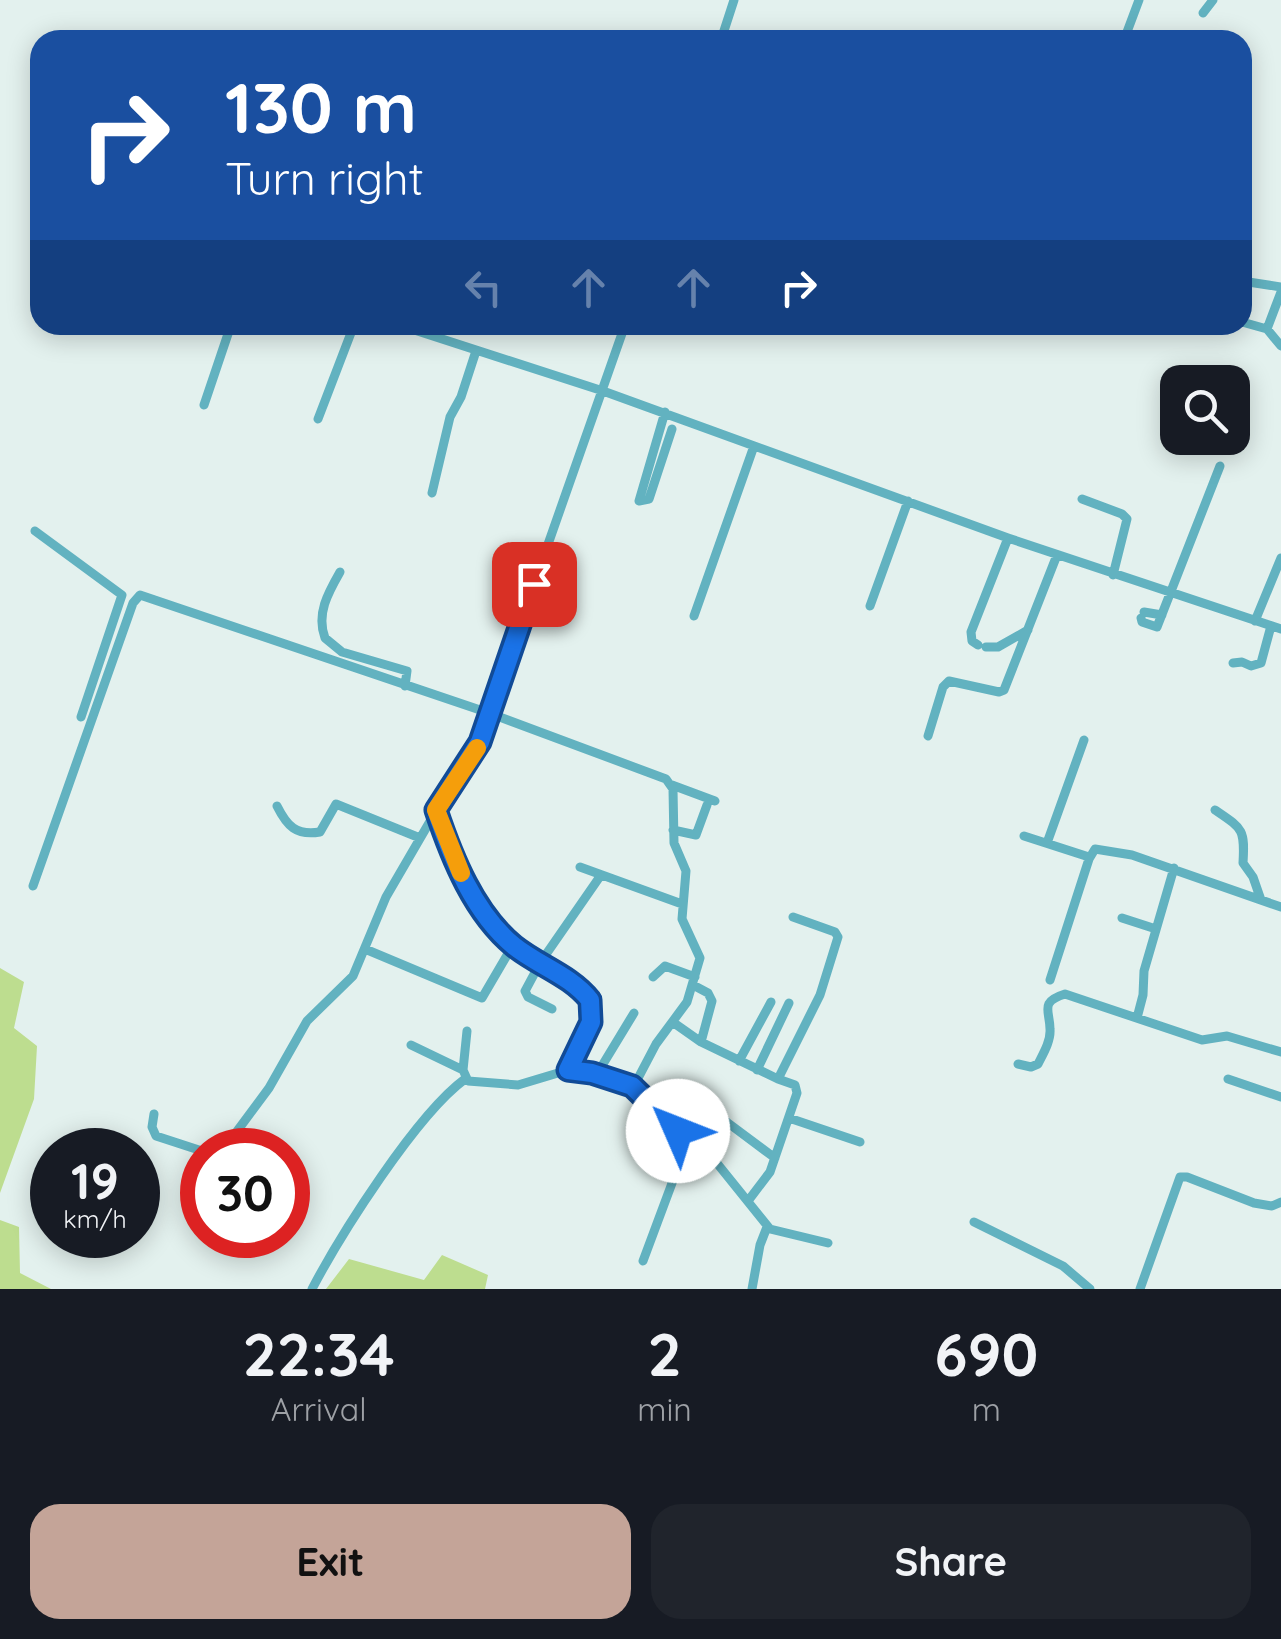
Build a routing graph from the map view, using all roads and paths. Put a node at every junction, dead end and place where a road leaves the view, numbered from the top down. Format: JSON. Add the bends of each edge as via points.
{"nodes":[{"id":1,"x":734,"y":0,"type":"edge"},
{"id":2,"x":1138,"y":0,"type":"edge"},
{"id":3,"x":1213,"y":0,"type":"edge"},
{"id":4,"x":1203,"y":13,"type":"dead end"},
{"id":5,"x":724,"y":30,"type":"edge"},
{"id":6,"x":1128,"y":30,"type":"edge"},
{"id":7,"x":1252,"y":280,"type":"edge"},
{"id":8,"x":1281,"y":289,"type":"edge"},
{"id":9,"x":1252,"y":325,"type":"edge"},
{"id":10,"x":1267,"y":329,"type":"junction"},
{"id":11,"x":228,"y":335,"type":"edge"},
{"id":12,"x":350,"y":335,"type":"edge"},
{"id":13,"x":427,"y":335,"type":"edge"},
{"id":14,"x":623,"y":335,"type":"edge"},
{"id":15,"x":1281,"y":346,"type":"edge"},
{"id":16,"x":476,"y":352,"type":"junction"},
{"id":17,"x":604,"y":390,"type":"junction"},
{"id":18,"x":204,"y":406,"type":"dead end"},
{"id":19,"x":665,"y":412,"type":"junction"},
{"id":20,"x":318,"y":418,"type":"dead end"},
{"id":21,"x":672,"y":429,"type":"dead end"},
{"id":22,"x":754,"y":446,"type":"junction"},
{"id":23,"x":1220,"y":466,"type":"dead end"},
{"id":24,"x":432,"y":493,"type":"dead end"},
{"id":25,"x":1082,"y":500,"type":"dead end"},
{"id":26,"x":908,"y":501,"type":"junction"},
{"id":27,"x":36,"y":531,"type":"dead end"},
{"id":28,"x":1008,"y":538,"type":"junction"},
{"id":29,"x":1058,"y":556,"type":"junction"},
{"id":30,"x":1281,"y":558,"type":"edge"},
{"id":31,"x":340,"y":572,"type":"dead end"},
{"id":32,"x":1113,"y":574,"type":"junction"},
{"id":33,"x":1171,"y":594,"type":"junction"},
{"id":34,"x":870,"y":606,"type":"dead end"},
{"id":35,"x":1142,"y":615,"type":"dead end"},
{"id":36,"x":694,"y":616,"type":"dead end"},
{"id":37,"x":1254,"y":621,"type":"junction"},
{"id":38,"x":1276,"y":628,"type":"edge"},
{"id":39,"x":1028,"y":630,"type":"junction"},
{"id":40,"x":1233,"y":663,"type":"dead end"},
{"id":41,"x":405,"y":686,"type":"junction"},
{"id":42,"x":489,"y":713,"type":"junction"},
{"id":43,"x":81,"y":717,"type":"dead end"},
{"id":44,"x":928,"y":736,"type":"dead end"},
{"id":45,"x":1084,"y":740,"type":"dead end"},
{"id":46,"x":672,"y":785,"type":"junction"},
{"id":47,"x":277,"y":806,"type":"dead end"},
{"id":48,"x":436,"y":810,"type":"junction"},
{"id":49,"x":1215,"y":810,"type":"dead end"},
{"id":50,"x":673,"y":830,"type":"junction"},
{"id":51,"x":1024,"y":836,"type":"dead end"},
{"id":52,"x":420,"y":838,"type":"junction"},
{"id":53,"x":1046,"y":843,"type":"junction"},
{"id":54,"x":1090,"y":857,"type":"junction"},
{"id":55,"x":580,"y":867,"type":"dead end"},
{"id":56,"x":1174,"y":868,"type":"junction"},
{"id":57,"x":600,"y":875,"type":"junction"},
{"id":58,"x":33,"y":886,"type":"dead end"},
{"id":59,"x":1262,"y":900,"type":"junction"},
{"id":60,"x":682,"y":904,"type":"junction"},
{"id":61,"x":1281,"y":907,"type":"edge"},
{"id":62,"x":793,"y":917,"type":"dead end"},
{"id":63,"x":1122,"y":918,"type":"dead end"},
{"id":64,"x":1156,"y":929,"type":"junction"},
{"id":65,"x":513,"y":945,"type":"junction"},
{"id":66,"x":366,"y":948,"type":"junction"},
{"id":67,"x":540,"y":964,"type":"junction"},
{"id":68,"x":654,"y":976,"type":"dead end"},
{"id":69,"x":1050,"y":980,"type":"dead end"},
{"id":70,"x":694,"y":981,"type":"junction"},
{"id":71,"x":771,"y":1002,"type":"dead end"},
{"id":72,"x":789,"y":1003,"type":"dead end"},
{"id":73,"x":552,"y":1009,"type":"dead end"},
{"id":74,"x":634,"y":1013,"type":"dead end"},
{"id":75,"x":1137,"y":1018,"type":"junction"},
{"id":76,"x":674,"y":1024,"type":"junction"},
{"id":77,"x":467,"y":1032,"type":"dead end"},
{"id":78,"x":701,"y":1042,"type":"junction"},
{"id":79,"x":411,"y":1045,"type":"dead end"},
{"id":80,"x":1281,"y":1052,"type":"edge"},
{"id":81,"x":739,"y":1061,"type":"junction"},
{"id":82,"x":1018,"y":1064,"type":"dead end"},
{"id":83,"x":568,"y":1070,"type":"junction"},
{"id":84,"x":757,"y":1070,"type":"junction"},
{"id":85,"x":597,"y":1074,"type":"junction"},
{"id":86,"x":464,"y":1075,"type":"junction"},
{"id":87,"x":1228,"y":1079,"type":"dead end"},
{"id":88,"x":778,"y":1080,"type":"junction"},
{"id":89,"x":632,"y":1086,"type":"junction"},
{"id":90,"x":1281,"y":1097,"type":"edge"},
{"id":91,"x":154,"y":1114,"type":"dead end"},
{"id":92,"x":789,"y":1118,"type":"junction"},
{"id":93,"x":724,"y":1120,"type":"dead end"},
{"id":94,"x":239,"y":1128,"type":"edge"},
{"id":95,"x":860,"y":1142,"type":"dead end"},
{"id":96,"x":180,"y":1144,"type":"edge"},
{"id":97,"x":684,"y":1151,"type":"junction"},
{"id":98,"x":775,"y":1158,"type":"junction"},
{"id":99,"x":748,"y":1201,"type":"junction"},
{"id":100,"x":1281,"y":1202,"type":"edge"},
{"id":101,"x":974,"y":1222,"type":"dead end"},
{"id":102,"x":767,"y":1227,"type":"junction"},
{"id":103,"x":828,"y":1243,"type":"dead end"},
{"id":104,"x":643,"y":1261,"type":"dead end"},
{"id":105,"x":312,"y":1289,"type":"edge"},
{"id":106,"x":752,"y":1289,"type":"edge"},
{"id":107,"x":1090,"y":1289,"type":"edge"},
{"id":108,"x":1140,"y":1289,"type":"edge"}],
"edges":[{"from":1,"to":5,"type":"street"},
{"from":2,"to":6,"type":"street"},
{"from":3,"to":4,"type":"street"},
{"from":7,"to":8,"type":"street"},
{"from":8,"to":10,"type":"street"},
{"from":9,"to":10,"type":"street"},
{"from":10,"to":15,"type":"street"},
{"from":11,"to":18,"type":"street"},
{"from":12,"to":20,"type":"street"},
{"from":13,"to":16,"type":"street"},
{"from":14,"to":17,"type":"street"},
{"from":16,"to":17,"type":"street"},
{"from":16,"to":24,"type":"street","via":[[452,411]]},
{"from":17,"to":19,"type":"street"},
{"from":17,"to":42,"type":"street"},
{"from":19,"to":21,"type":"street","via":[[639,501],[649,499]]},
{"from":19,"to":22,"type":"street"},
{"from":22,"to":26,"type":"street"},
{"from":22,"to":36,"type":"street"},
{"from":23,"to":33,"type":"street"},
{"from":25,"to":32,"type":"street","via":[[1127,519]]},
{"from":26,"to":28,"type":"street"},
{"from":26,"to":34,"type":"street"},
{"from":27,"to":43,"type":"street","via":[[122,595]]},
{"from":28,"to":29,"type":"street"},
{"from":28,"to":39,"type":"street","via":[[972,641],[998,647]]},
{"from":29,"to":32,"type":"street"},
{"from":29,"to":39,"type":"street"},
{"from":30,"to":37,"type":"street"},
{"from":31,"to":41,"type":"street","via":[[322,614],[325,638],[342,652],[407,671]]},
{"from":32,"to":33,"type":"street"},
{"from":33,"to":35,"type":"street","via":[[1162,616]]},
{"from":33,"to":37,"type":"street"},
{"from":37,"to":38,"type":"street"},
{"from":38,"to":40,"type":"street","via":[[1261,663]]},
{"from":39,"to":44,"type":"street","via":[[1004,690],[946,684]]},
{"from":41,"to":42,"type":"street"},
{"from":41,"to":58,"type":"street","via":[[138,596]]},
{"from":42,"to":46,"type":"street"},
{"from":42,"to":48,"type":"street","via":[[474,754]]},
{"from":45,"to":53,"type":"street"},
{"from":46,"to":50,"type":"street"},
{"from":46,"to":50,"type":"street","via":[[711,803],[696,835]]},
{"from":47,"to":52,"type":"street","via":[[292,829],[302,832],[320,832],[336,804]]},
{"from":48,"to":52,"type":"street"},
{"from":48,"to":65,"type":"street","via":[[475,898]]},
{"from":49,"to":59,"type":"street","via":[[1241,829],[1243,863]]},
{"from":50,"to":60,"type":"street","via":[[686,871]]},
{"from":51,"to":53,"type":"street"},
{"from":52,"to":66,"type":"street"},
{"from":53,"to":54,"type":"street"},
{"from":54,"to":56,"type":"street","via":[[1096,848],[1107,848]]},
{"from":54,"to":69,"type":"street"},
{"from":55,"to":57,"type":"street"},
{"from":56,"to":59,"type":"street"},
{"from":56,"to":64,"type":"street"},
{"from":57,"to":60,"type":"street"},
{"from":57,"to":67,"type":"street"},
{"from":59,"to":61,"type":"street"},
{"from":60,"to":70,"type":"street","via":[[682,922],[700,957]]},
{"from":62,"to":88,"type":"street","via":[[838,937],[820,995]]},
{"from":63,"to":64,"type":"street"},
{"from":64,"to":75,"type":"street"},
{"from":65,"to":66,"type":"street","via":[[482,998]]},
{"from":65,"to":67,"type":"street"},
{"from":66,"to":94,"type":"street","via":[[347,984],[307,1021]]},
{"from":67,"to":73,"type":"street","via":[[525,994]]},
{"from":67,"to":83,"type":"street","via":[[572,982],[592,1005]]},
{"from":68,"to":70,"type":"street","via":[[665,966]]},
{"from":70,"to":76,"type":"street"},
{"from":70,"to":78,"type":"street","via":[[712,1001]]},
{"from":71,"to":81,"type":"street"},
{"from":72,"to":84,"type":"street"},
{"from":74,"to":85,"type":"street"},
{"from":75,"to":80,"type":"street","via":[[1202,1040],[1227,1036]]},
{"from":75,"to":82,"type":"street","via":[[1060,995],[1047,1010],[1050,1033],[1040,1061],[1034,1067]]},
{"from":76,"to":78,"type":"street"},
{"from":76,"to":89,"type":"street"},
{"from":77,"to":86,"type":"street"},
{"from":78,"to":81,"type":"street"},
{"from":79,"to":86,"type":"street"},
{"from":81,"to":84,"type":"street"},
{"from":83,"to":85,"type":"street"},
{"from":83,"to":86,"type":"street","via":[[518,1085]]},
{"from":84,"to":88,"type":"street"},
{"from":85,"to":89,"type":"street"},
{"from":86,"to":105,"type":"street","via":[[374,1191]]},
{"from":87,"to":90,"type":"street"},
{"from":88,"to":92,"type":"street","via":[[797,1089]]},
{"from":89,"to":97,"type":"street","via":[[675,1126],[675,1147]]},
{"from":91,"to":96,"type":"street","via":[[156,1136]]},
{"from":92,"to":95,"type":"street"},
{"from":92,"to":98,"type":"street"},
{"from":93,"to":98,"type":"street"},
{"from":97,"to":99,"type":"street","via":[[716,1162]]},
{"from":97,"to":104,"type":"street"},
{"from":98,"to":99,"type":"street"},
{"from":99,"to":102,"type":"street"},
{"from":100,"to":108,"type":"street","via":[[1264,1205],[1180,1177]]},
{"from":101,"to":107,"type":"street","via":[[1063,1266]]},
{"from":102,"to":103,"type":"street"},
{"from":102,"to":106,"type":"street"}]}
